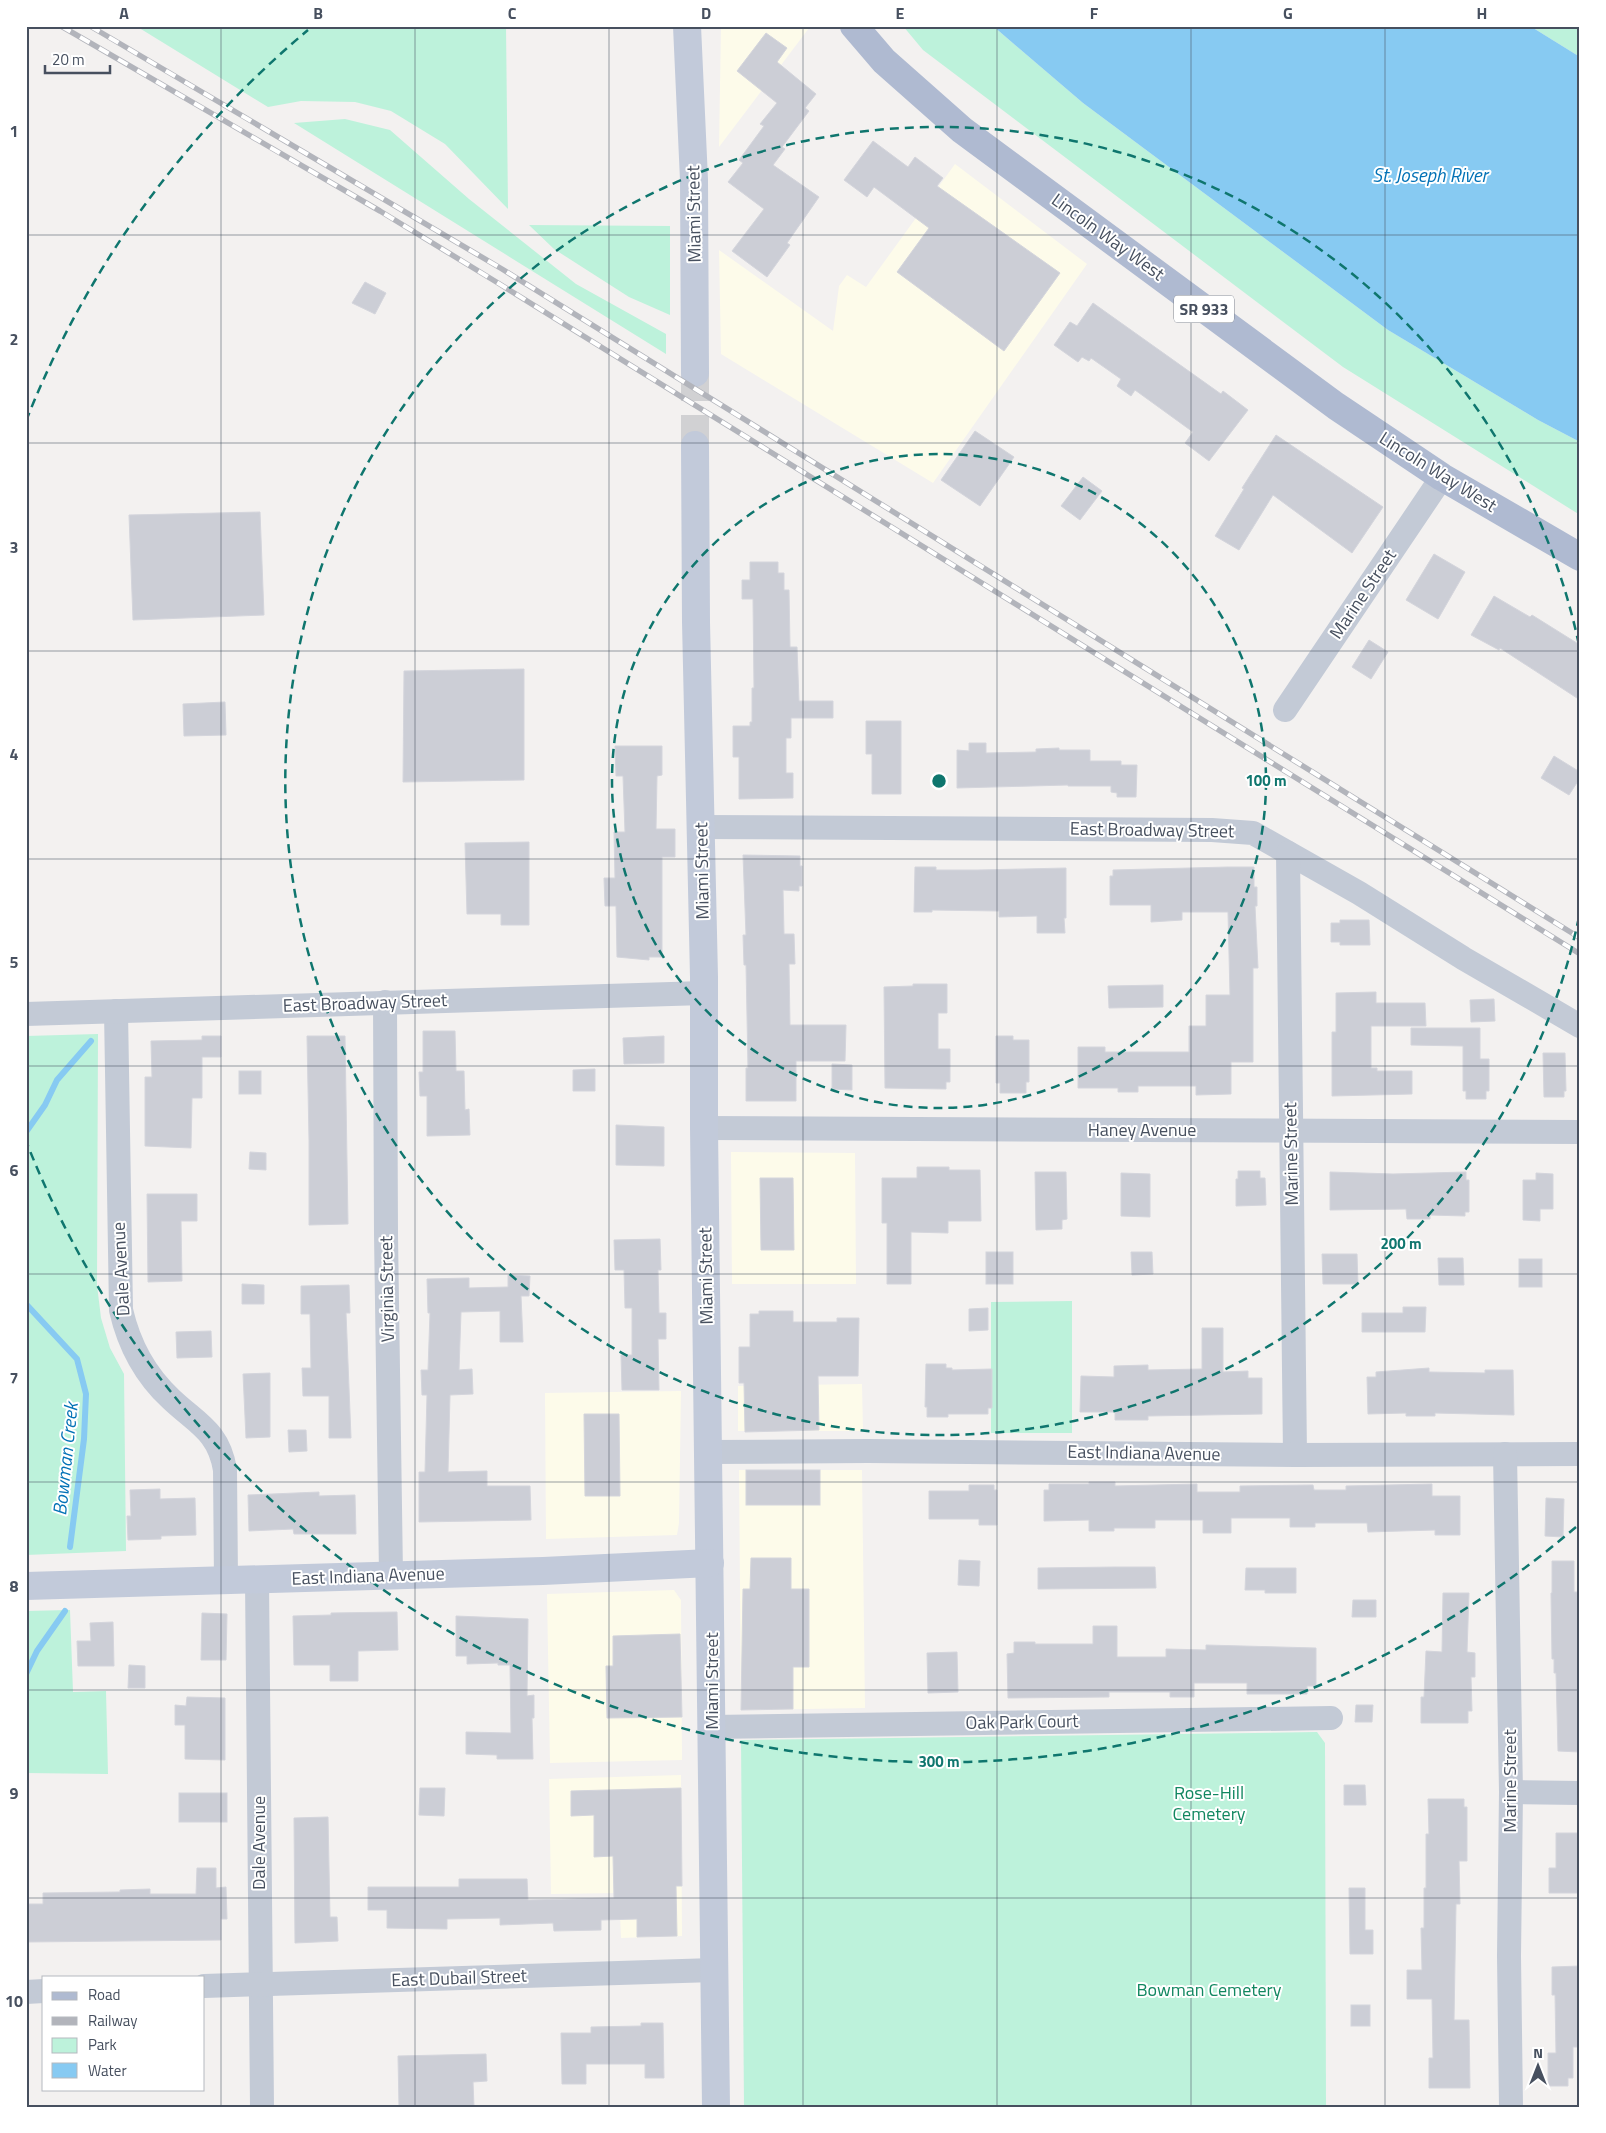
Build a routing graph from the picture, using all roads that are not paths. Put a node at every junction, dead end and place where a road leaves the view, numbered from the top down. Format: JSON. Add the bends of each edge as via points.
{"nodes":[{"id":1,"x":687,"y":26,"type":"edge"},
{"id":2,"x":693,"y":26,"type":"edge"},
{"id":3,"x":854,"y":26,"type":"edge"},
{"id":4,"x":689,"y":54,"type":"junction"},
{"id":5,"x":695,"y":373,"type":"tunnel mouth"},
{"id":6,"x":695,"y":446,"type":"tunnel mouth"},
{"id":7,"x":1442,"y":477,"type":"junction"},
{"id":8,"x":1580,"y":557,"type":"edge"},
{"id":9,"x":1285,"y":710,"type":"dead end"},
{"id":10,"x":701,"y":827,"type":"junction"},
{"id":11,"x":1288,"y":853,"type":"junction"},
{"id":12,"x":704,"y":993,"type":"junction"},
{"id":13,"x":385,"y":1002,"type":"junction"},
{"id":14,"x":116,"y":1012,"type":"junction"},
{"id":15,"x":26,"y":1014,"type":"edge"},
{"id":16,"x":1580,"y":1026,"type":"edge"},
{"id":17,"x":704,"y":1128,"type":"junction"},
{"id":18,"x":1290,"y":1131,"type":"junction"},
{"id":19,"x":1580,"y":1132,"type":"edge"},
{"id":20,"x":708,"y":1452,"type":"junction"},
{"id":21,"x":1504,"y":1454,"type":"junction"},
{"id":22,"x":1580,"y":1454,"type":"edge"},
{"id":23,"x":1295,"y":1455,"type":"junction"},
{"id":24,"x":710,"y":1563,"type":"junction"},
{"id":25,"x":391,"y":1575,"type":"junction"},
{"id":26,"x":226,"y":1580,"type":"junction"},
{"id":27,"x":256,"y":1580,"type":"junction"},
{"id":28,"x":26,"y":1586,"type":"edge"},
{"id":29,"x":1331,"y":1718,"type":"dead end"},
{"id":30,"x":712,"y":1727,"type":"junction"},
{"id":31,"x":1511,"y":1792,"type":"junction"},
{"id":32,"x":1580,"y":1793,"type":"edge"},
{"id":33,"x":714,"y":1970,"type":"junction"},
{"id":34,"x":260,"y":1984,"type":"junction"},
{"id":35,"x":205,"y":1986,"type":"edge"},
{"id":36,"x":26,"y":1992,"type":"edge"},
{"id":37,"x":42,"y":1992,"type":"edge"},
{"id":38,"x":262,"y":2107,"type":"edge"},
{"id":39,"x":716,"y":2107,"type":"edge"},
{"id":40,"x":1511,"y":2107,"type":"edge"}],
"edges":[{"from":1,"to":4,"type":"street","name":"Miami Street"},
{"from":2,"to":4,"type":"street","name":"Miami Street"},
{"from":3,"to":7,"type":"main road","name":"Lincoln Way West","number":"SR 933","via":[[884,61],[962,130],[1336,406]]},
{"from":4,"to":5,"type":"street","name":"Miami Street","via":[[694,180]]},
{"from":6,"to":10,"type":"street","name":"Miami Street"},
{"from":7,"to":8,"type":"main road","name":"Lincoln Way West","number":"SR 933"},
{"from":7,"to":9,"type":"street","name":"Marine Street"},
{"from":10,"to":11,"type":"street","name":"East Broadway Street","via":[[1212,830],[1253,833]]},
{"from":10,"to":12,"type":"street","name":"Miami Street"},
{"from":11,"to":16,"type":"street","name":"East Broadway Street"},
{"from":11,"to":18,"type":"street","name":"Marine Street"},
{"from":12,"to":13,"type":"street","name":"East Broadway Street"},
{"from":12,"to":17,"type":"street","name":"Miami Street"},
{"from":13,"to":14,"type":"street","name":"East Broadway Street"},
{"from":13,"to":25,"type":"street","name":"Virginia Street"},
{"from":14,"to":15,"type":"street","name":"East Broadway Street"},
{"from":14,"to":26,"type":"street","name":"Dale Avenue","via":[[121,1310],[133,1350],[149,1374],[170,1399],[211,1435],[222,1454]]},
{"from":17,"to":18,"type":"street","name":"Haney Avenue"},
{"from":17,"to":20,"type":"street","name":"Miami Street"},
{"from":18,"to":19,"type":"street","name":"Haney Avenue"},
{"from":18,"to":23,"type":"street","name":"Marine Street"},
{"from":20,"to":23,"type":"street","name":"East Indiana Avenue"},
{"from":20,"to":24,"type":"street","name":"Miami Street"},
{"from":21,"to":22,"type":"street","name":"East Indiana Avenue"},
{"from":21,"to":23,"type":"street","name":"East Indiana Avenue"},
{"from":21,"to":31,"type":"street","name":"Marine Street"},
{"from":24,"to":25,"type":"street","name":"East Indiana Avenue"},
{"from":24,"to":30,"type":"street","name":"Miami Street"},
{"from":25,"to":27,"type":"street","name":"East Indiana Avenue"},
{"from":26,"to":27,"type":"street","name":"East Indiana Avenue"},
{"from":26,"to":28,"type":"street","name":"East Indiana Avenue"},
{"from":27,"to":34,"type":"street","name":"Dale Avenue"},
{"from":29,"to":30,"type":"street","name":"Oak Park Court"},
{"from":30,"to":33,"type":"street","name":"Miami Street"},
{"from":31,"to":32,"type":"street"},
{"from":31,"to":40,"type":"street","name":"Marine Street"},
{"from":33,"to":34,"type":"street","name":"East Dubail Street"},
{"from":33,"to":39,"type":"street","name":"Miami Street"},
{"from":34,"to":35,"type":"street","name":"East Dubail Street"},
{"from":34,"to":38,"type":"street","name":"Dale Avenue"},
{"from":36,"to":37,"type":"street"}]}
